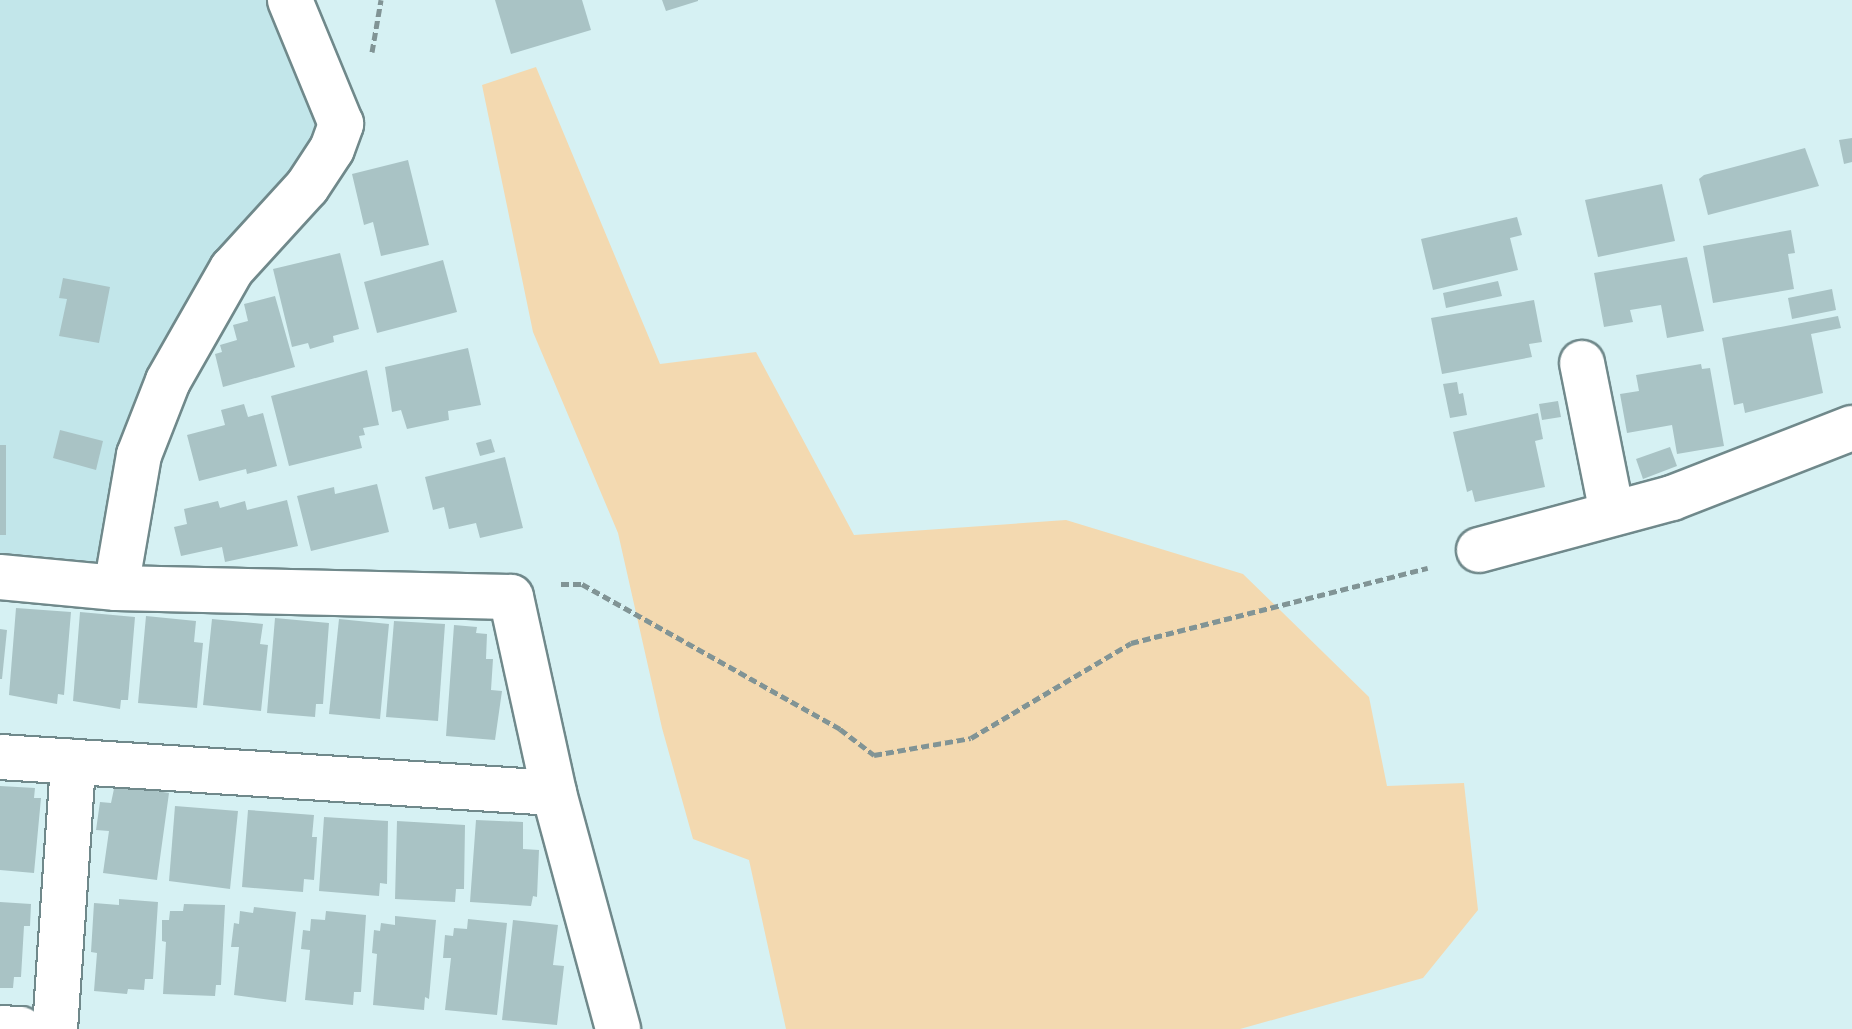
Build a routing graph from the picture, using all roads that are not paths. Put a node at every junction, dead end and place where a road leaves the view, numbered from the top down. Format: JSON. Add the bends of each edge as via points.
{"nodes":[{"id":1,"x":290,"y":0,"type":"edge"},
{"id":2,"x":1582,"y":363,"type":"dead end"},
{"id":3,"x":1852,"y":428,"type":"edge"},
{"id":4,"x":1612,"y":513,"type":"junction"},
{"id":5,"x":1479,"y":550,"type":"road end"},
{"id":6,"x":0,"y":577,"type":"edge"},
{"id":7,"x":116,"y":588,"type":"junction"},
{"id":8,"x":0,"y":757,"type":"edge"},
{"id":9,"x":73,"y":762,"type":"junction"},
{"id":10,"x":554,"y":793,"type":"junction"},
{"id":11,"x":0,"y":1028,"type":"edge"},
{"id":12,"x":21,"y":1029,"type":"edge"},
{"id":13,"x":55,"y":1029,"type":"edge"},
{"id":14,"x":618,"y":1029,"type":"edge"}],
"edges":[{"from":1,"to":7,"type":"street","via":[[341,124],[307,187],[232,269],[168,381],[139,455]]},
{"from":2,"to":4,"type":"street"},
{"from":3,"to":4,"type":"street","via":[[1672,498]]},
{"from":4,"to":5,"type":"street"},
{"from":6,"to":7,"type":"street"},
{"from":7,"to":10,"type":"street","via":[[511,597]]},
{"from":8,"to":9,"type":"street"},
{"from":9,"to":10,"type":"street"},
{"from":9,"to":13,"type":"street"},
{"from":10,"to":14,"type":"street"},
{"from":11,"to":12,"type":"street"}]}
